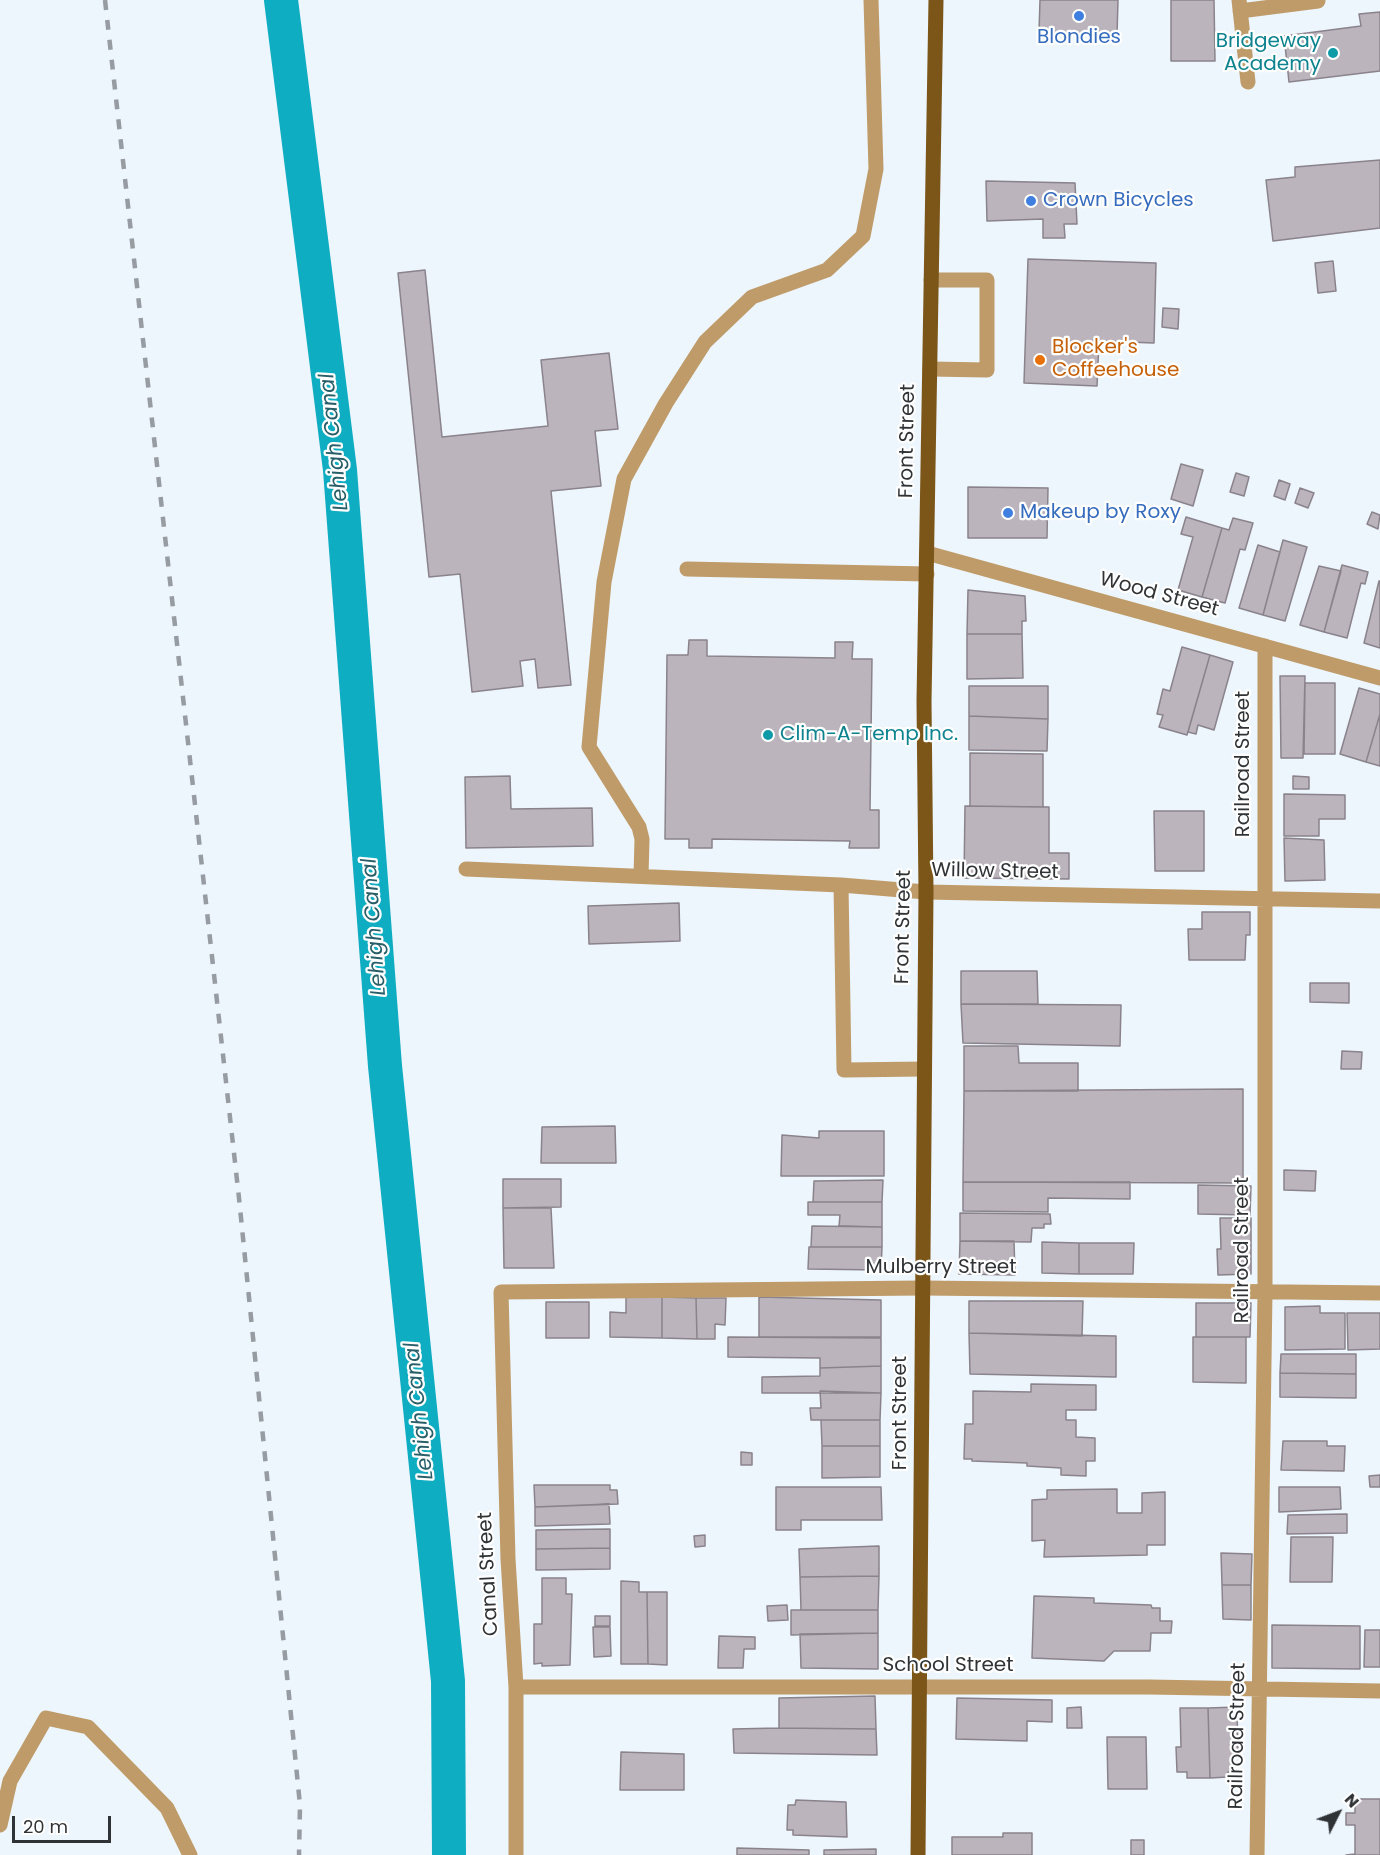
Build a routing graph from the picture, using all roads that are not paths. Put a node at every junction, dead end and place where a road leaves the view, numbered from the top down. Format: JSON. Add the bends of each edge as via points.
{"nodes":[{"id":1,"x":871,"y":0,"type":"edge"},
{"id":2,"x":936,"y":0,"type":"edge"},
{"id":3,"x":1318,"y":1,"type":"edge"},
{"id":4,"x":1240,"y":6,"type":"edge"},
{"id":5,"x":1248,"y":82,"type":"dead end"},
{"id":6,"x":931,"y":280,"type":"junction"},
{"id":7,"x":930,"y":369,"type":"junction"},
{"id":8,"x":927,"y":553,"type":"junction"},
{"id":9,"x":687,"y":569,"type":"dead end"},
{"id":10,"x":927,"y":574,"type":"junction"},
{"id":11,"x":1265,"y":646,"type":"junction"},
{"id":12,"x":1380,"y":678,"type":"edge"},
{"id":13,"x":466,"y":869,"type":"dead end"},
{"id":14,"x":640,"y":876,"type":"junction"},
{"id":15,"x":841,"y":885,"type":"junction"},
{"id":16,"x":926,"y":892,"type":"junction"},
{"id":17,"x":1264,"y":899,"type":"junction"},
{"id":18,"x":1380,"y":901,"type":"edge"},
{"id":19,"x":924,"y":1069,"type":"junction"},
{"id":20,"x":923,"y":1288,"type":"junction"},
{"id":21,"x":1264,"y":1291,"type":"junction"},
{"id":22,"x":501,"y":1292,"type":"joint"},
{"id":23,"x":1380,"y":1293,"type":"edge"},
{"id":24,"x":516,"y":1687,"type":"junction"},
{"id":25,"x":920,"y":1687,"type":"junction"},
{"id":26,"x":1260,"y":1689,"type":"junction"},
{"id":27,"x":1380,"y":1691,"type":"edge"},
{"id":28,"x":0,"y":1825,"type":"edge"},
{"id":29,"x":190,"y":1855,"type":"edge"},
{"id":30,"x":516,"y":1855,"type":"edge"},
{"id":31,"x":918,"y":1855,"type":"edge"},
{"id":32,"x":1257,"y":1855,"type":"edge"}],
"edges":[{"from":1,"to":14,"type":"street","via":[[876,169],[863,236],[827,270],[752,297],[705,342],[624,479],[604,582],[589,747],[639,827]]},
{"from":2,"to":6,"type":"main road","name":"Front Street"},
{"from":3,"to":4,"type":"street"},
{"from":4,"to":5,"type":"street"},
{"from":6,"to":7,"type":"main road","name":"Front Street"},
{"from":6,"to":7,"type":"street","via":[[987,280],[987,370]]},
{"from":7,"to":8,"type":"main road","name":"Front Street"},
{"from":8,"to":10,"type":"main road","name":"Front Street"},
{"from":8,"to":11,"type":"street","name":"Wood Street"},
{"from":9,"to":10,"type":"street"},
{"from":10,"to":16,"type":"main road","name":"Front Street"},
{"from":11,"to":12,"type":"street","name":"Wood Street"},
{"from":11,"to":17,"type":"street","name":"Railroad Street"},
{"from":13,"to":14,"type":"street","name":"Willow Street"},
{"from":14,"to":15,"type":"street","name":"Willow Street"},
{"from":15,"to":16,"type":"street","name":"Willow Street"},
{"from":15,"to":19,"type":"street","via":[[844,1070]]},
{"from":16,"to":17,"type":"street","name":"Willow Street"},
{"from":16,"to":19,"type":"main road","name":"Front Street"},
{"from":17,"to":18,"type":"street","name":"Willow Street"},
{"from":17,"to":21,"type":"street","name":"Railroad Street"},
{"from":19,"to":20,"type":"main road","name":"Front Street"},
{"from":20,"to":21,"type":"street","name":"Mulberry Street"},
{"from":20,"to":22,"type":"street","name":"Mulberry Street"},
{"from":20,"to":25,"type":"main road","name":"Front Street"},
{"from":21,"to":23,"type":"street","name":"Mulberry Street"},
{"from":21,"to":26,"type":"street","name":"Railroad Street"},
{"from":22,"to":24,"type":"street","name":"Canal Street","via":[[508,1559]]},
{"from":24,"to":25,"type":"street","name":"School Street"},
{"from":24,"to":30,"type":"street","name":"Canal Street"},
{"from":25,"to":26,"type":"street","name":"School Street"},
{"from":25,"to":31,"type":"main road","name":"Front Street"},
{"from":26,"to":27,"type":"street","name":"School Street"},
{"from":26,"to":32,"type":"street","name":"Railroad Street"},
{"from":28,"to":29,"type":"street","via":[[10,1781],[46,1718],[88,1727],[167,1808]]}]}
